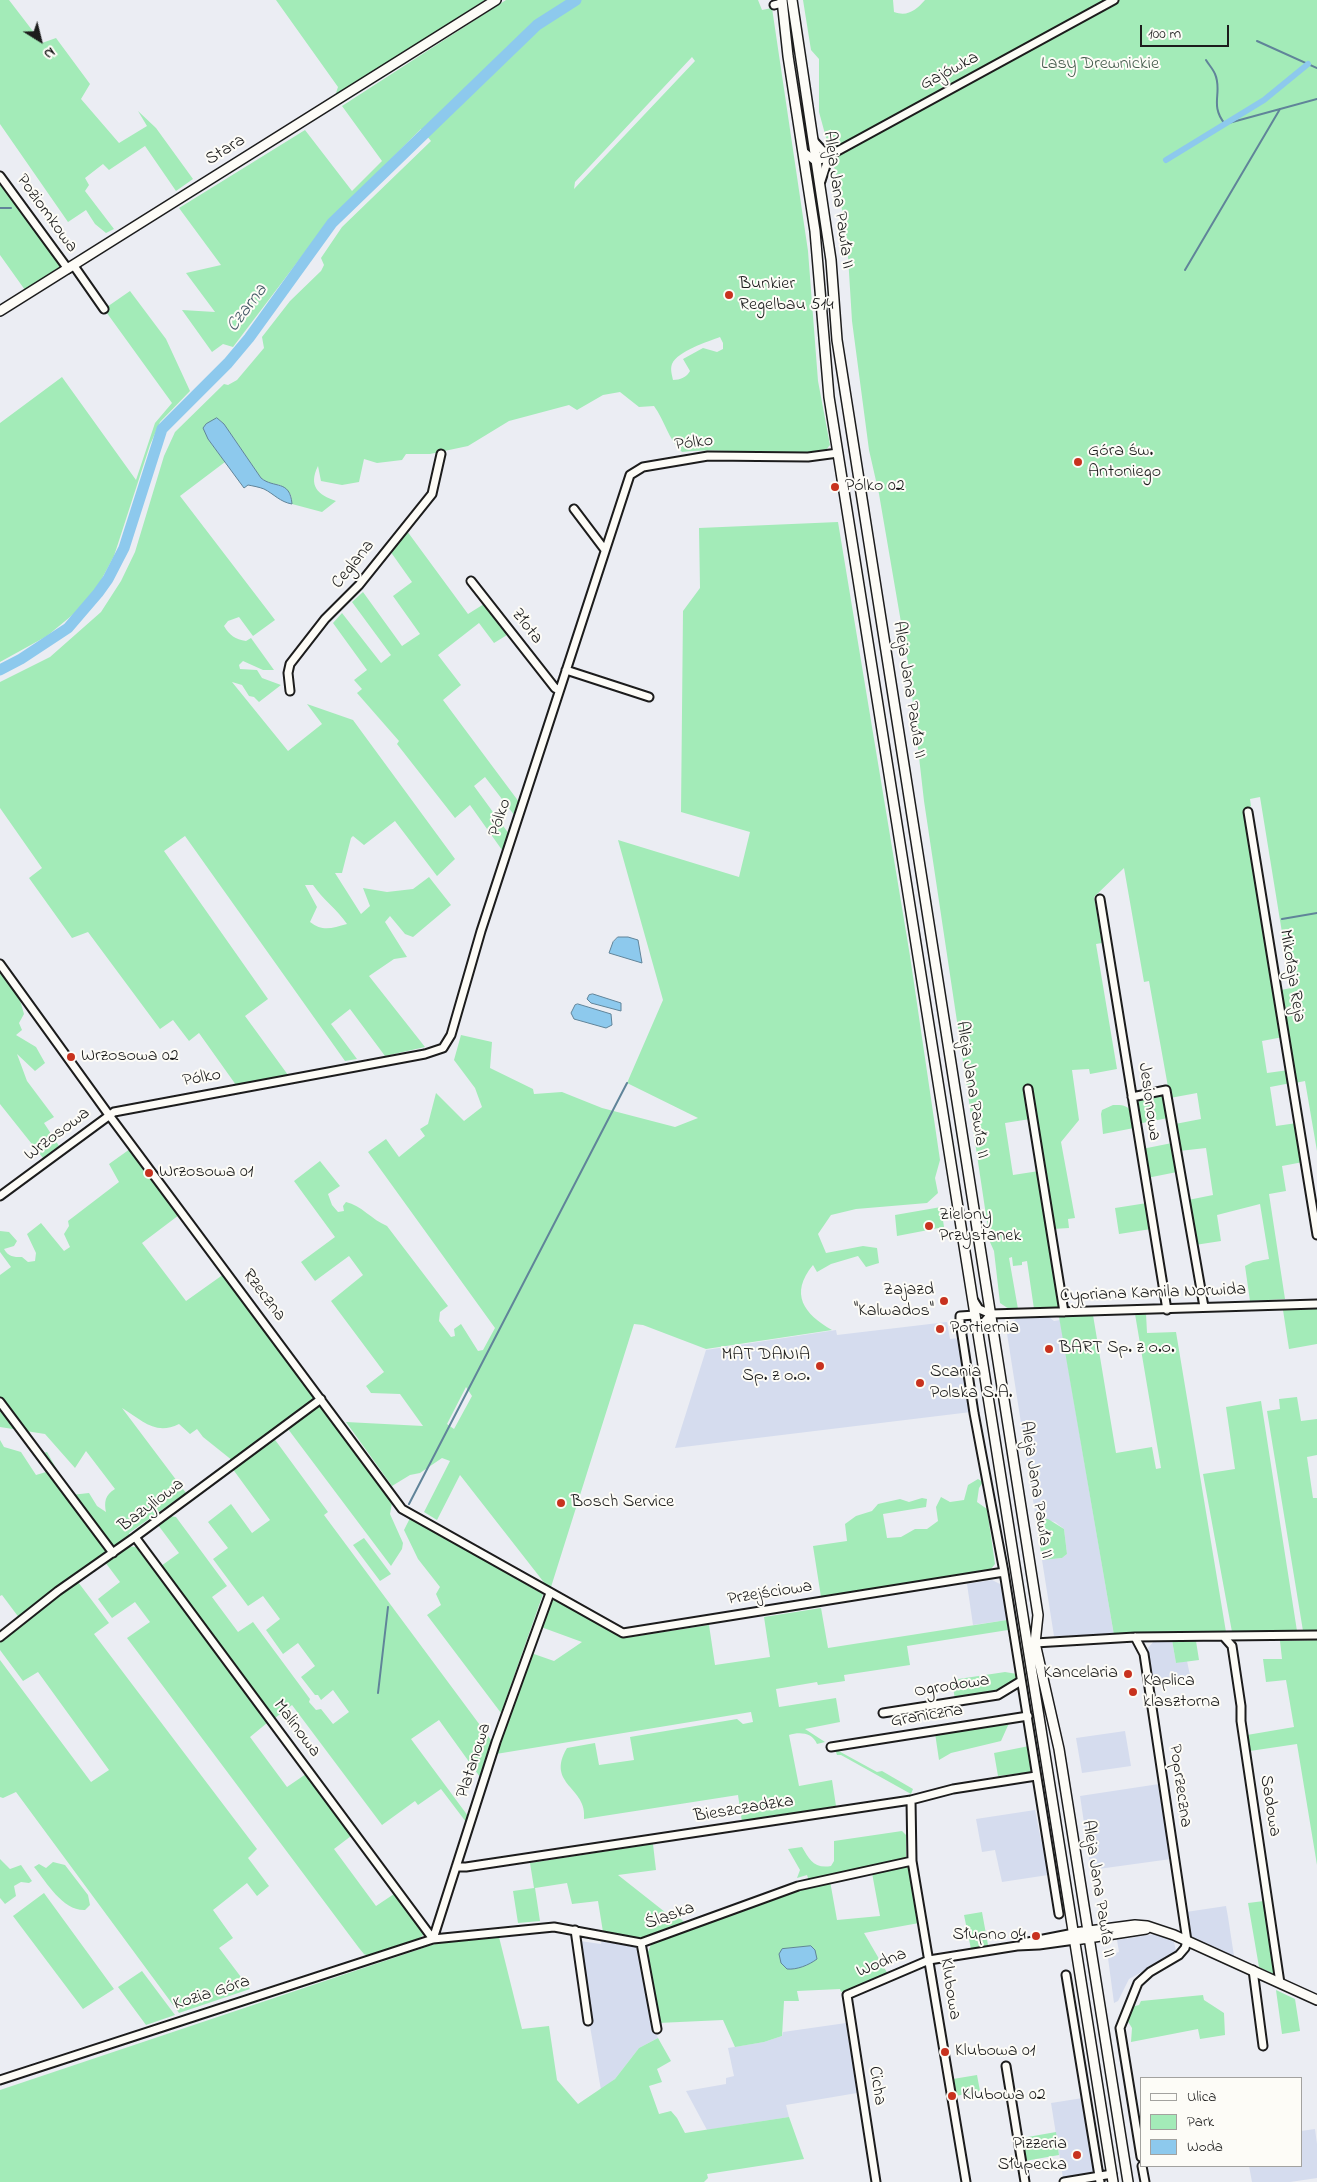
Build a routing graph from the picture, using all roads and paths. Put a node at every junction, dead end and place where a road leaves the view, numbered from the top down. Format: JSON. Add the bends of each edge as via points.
{"nodes":[{"id":1,"x":496,"y":0,"type":"edge"},
{"id":2,"x":792,"y":0,"type":"edge"},
{"id":3,"x":1114,"y":0,"type":"edge"},
{"id":4,"x":779,"y":3,"type":"edge"},
{"id":5,"x":812,"y":139,"type":"junction"},
{"id":6,"x":802,"y":150,"type":"junction"},
{"id":7,"x":836,"y":151,"type":"junction"},
{"id":8,"x":829,"y":156,"type":"junction"},
{"id":9,"x":815,"y":162,"type":"junction"},
{"id":10,"x":0,"y":176,"type":"edge"},
{"id":11,"x":820,"y":190,"type":"junction"},
{"id":12,"x":71,"y":268,"type":"junction"},
{"id":13,"x":104,"y":308,"type":"dead end"},
{"id":14,"x":0,"y":311,"type":"edge"},
{"id":15,"x":838,"y":453,"type":"junction"},
{"id":16,"x":441,"y":454,"type":"dead end"},
{"id":17,"x":574,"y":509,"type":"dead end"},
{"id":18,"x":605,"y":550,"type":"junction"},
{"id":19,"x":471,"y":581,"type":"dead end"},
{"id":20,"x":566,"y":670,"type":"junction"},
{"id":21,"x":559,"y":690,"type":"junction"},
{"id":22,"x":290,"y":691,"type":"dead end"},
{"id":23,"x":649,"y":697,"type":"dead end"},
{"id":24,"x":1248,"y":812,"type":"dead end"},
{"id":25,"x":1100,"y":899,"type":"dead end"},
{"id":26,"x":0,"y":964,"type":"edge"},
{"id":27,"x":1028,"y":1089,"type":"dead end"},
{"id":28,"x":1132,"y":1097,"type":"junction"},
{"id":29,"x":109,"y":1115,"type":"junction"},
{"id":30,"x":0,"y":1196,"type":"edge"},
{"id":31,"x":1317,"y":1234,"type":"edge"},
{"id":32,"x":973,"y":1301,"type":"junction"},
{"id":33,"x":1317,"y":1304,"type":"edge"},
{"id":34,"x":1204,"y":1307,"type":"junction"},
{"id":35,"x":1167,"y":1310,"type":"junction"},
{"id":36,"x":1064,"y":1312,"type":"junction"},
{"id":37,"x":991,"y":1314,"type":"junction"},
{"id":38,"x":976,"y":1315,"type":"junction"},
{"id":39,"x":978,"y":1329,"type":"junction"},
{"id":40,"x":321,"y":1398,"type":"junction"},
{"id":41,"x":0,"y":1402,"type":"edge"},
{"id":42,"x":135,"y":1537,"type":"junction"},
{"id":43,"x":113,"y":1553,"type":"junction"},
{"id":44,"x":1004,"y":1572,"type":"junction"},
{"id":45,"x":550,"y":1593,"type":"junction"},
{"id":46,"x":1317,"y":1635,"type":"edge"},
{"id":47,"x":0,"y":1637,"type":"edge"},
{"id":48,"x":1135,"y":1637,"type":"junction"},
{"id":49,"x":1224,"y":1637,"type":"junction"},
{"id":50,"x":1035,"y":1643,"type":"junction"},
{"id":51,"x":1021,"y":1681,"type":"junction"},
{"id":52,"x":883,"y":1713,"type":"dead end"},
{"id":53,"x":1028,"y":1716,"type":"junction"},
{"id":54,"x":832,"y":1747,"type":"dead end"},
{"id":55,"x":1036,"y":1776,"type":"junction"},
{"id":56,"x":911,"y":1800,"type":"junction"},
{"id":57,"x":912,"y":1861,"type":"junction"},
{"id":58,"x":456,"y":1867,"type":"junction"},
{"id":59,"x":1060,"y":1914,"type":"dead end"},
{"id":60,"x":575,"y":1930,"type":"junction"},
{"id":61,"x":1088,"y":1934,"type":"junction"},
{"id":62,"x":1075,"y":1936,"type":"junction"},
{"id":63,"x":433,"y":1939,"type":"junction"},
{"id":64,"x":1187,"y":1941,"type":"junction"},
{"id":65,"x":641,"y":1943,"type":"junction"},
{"id":66,"x":930,"y":1960,"type":"junction"},
{"id":67,"x":1253,"y":1970,"type":"junction"},
{"id":68,"x":1066,"y":1975,"type":"dead end"},
{"id":69,"x":1280,"y":1983,"type":"junction"},
{"id":70,"x":847,"y":1995,"type":"joint"},
{"id":71,"x":1317,"y":2000,"type":"edge"},
{"id":72,"x":588,"y":2021,"type":"dead end"},
{"id":73,"x":657,"y":2028,"type":"dead end"},
{"id":74,"x":1263,"y":2046,"type":"dead end"},
{"id":75,"x":1006,"y":2066,"type":"dead end"},
{"id":76,"x":0,"y":2080,"type":"edge"},
{"id":77,"x":1140,"y":2151,"type":"edge"},
{"id":78,"x":1142,"y":2167,"type":"edge"},
{"id":79,"x":1112,"y":2178,"type":"edge"},
{"id":80,"x":1100,"y":2179,"type":"edge"},
{"id":81,"x":876,"y":2182,"type":"edge"},
{"id":82,"x":966,"y":2182,"type":"edge"},
{"id":83,"x":1025,"y":2182,"type":"edge"},
{"id":84,"x":1064,"y":2182,"type":"edge"},
{"id":85,"x":1128,"y":2182,"type":"edge"},
{"id":86,"x":1145,"y":2182,"type":"edge"}],
"edges":[{"from":1,"to":12,"type":"main road","name":"Stara"},
{"from":2,"to":5,"type":"main road","name":"Aleja Jana Pawła II"},
{"from":3,"to":7,"type":"street","name":"Gajówka"},
{"from":4,"to":6,"type":"main road","name":"Aleja Jana Pawła II"},
{"from":5,"to":7,"type":"street","via":[[820,150]]},
{"from":5,"to":9,"type":"main road","name":"Aleja Jana Pawła II"},
{"from":6,"to":9,"type":"street"},
{"from":6,"to":15,"type":"main road","name":"Aleja Jana Pawła II","via":[[815,231],[829,397]]},
{"from":7,"to":8,"type":"street","name":"Gajówka"},
{"from":8,"to":9,"type":"street","name":"Gajówka"},
{"from":8,"to":11,"type":"street"},
{"from":9,"to":11,"type":"main road","name":"Aleja Jana Pawła II"},
{"from":10,"to":12,"type":"street","name":"Poziomkowa"},
{"from":11,"to":37,"type":"main road","name":"Aleja Jana Pawła II","via":[[831,260],[837,340]]},
{"from":12,"to":13,"type":"street","name":"Poziomkowa"},
{"from":12,"to":14,"type":"main road","name":"Stara"},
{"from":15,"to":18,"type":"street","name":"Pólko","via":[[808,458],[708,456],[636,469],[630,475]]},
{"from":15,"to":32,"type":"main road","name":"Aleja Jana Pawła II"},
{"from":16,"to":22,"type":"street","name":"Ceglana","via":[[432,494],[290,664]]},
{"from":17,"to":18,"type":"street"},
{"from":18,"to":20,"type":"street","name":"Pólko"},
{"from":19,"to":21,"type":"street","name":"Złota"},
{"from":20,"to":21,"type":"street","name":"Pólko"},
{"from":20,"to":23,"type":"street"},
{"from":21,"to":29,"type":"street","name":"Pólko","via":[[451,1035],[443,1048],[126,1109]]},
{"from":24,"to":31,"type":"street","name":"Mikołaja Reja"},
{"from":25,"to":28,"type":"street","name":"Jesionowa"},
{"from":26,"to":29,"type":"street","name":"Rzeczna"},
{"from":27,"to":36,"type":"street"},
{"from":28,"to":34,"type":"street","via":[[1166,1090]]},
{"from":28,"to":35,"type":"street","name":"Jesionowa"},
{"from":29,"to":30,"type":"street","name":"Wrzosowa"},
{"from":29,"to":40,"type":"street","name":"Rzeczna"},
{"from":32,"to":37,"type":"street","via":[[979,1310]]},
{"from":32,"to":38,"type":"main road","name":"Aleja Jana Pawła II"},
{"from":33,"to":34,"type":"street","name":"Cypriana Kamila Norwida"},
{"from":34,"to":35,"type":"street","name":"Cypriana Kamila Norwida"},
{"from":35,"to":36,"type":"street","name":"Cypriana Kamila Norwida"},
{"from":36,"to":37,"type":"street","name":"Cypriana Kamila Norwida"},
{"from":37,"to":39,"type":"street"},
{"from":37,"to":50,"type":"main road","name":"Aleja Jana Pawła II","via":[[1038,1615]]},
{"from":38,"to":39,"type":"main road","name":"Aleja Jana Pawła II"},
{"from":38,"to":44,"type":"street","via":[[960,1316],[960,1322]]},
{"from":39,"to":62,"type":"main road","name":"Aleja Jana Pawła II"},
{"from":40,"to":42,"type":"street","name":"Bazyliowa"},
{"from":40,"to":45,"type":"street","name":"Rzeczna","via":[[402,1509]]},
{"from":41,"to":43,"type":"street"},
{"from":42,"to":43,"type":"street","name":"Bazyliowa"},
{"from":42,"to":63,"type":"street","name":"Malinowa"},
{"from":43,"to":47,"type":"street","name":"Bazyliowa","via":[[58,1590]]},
{"from":44,"to":45,"type":"street","name":"Przejściowa","via":[[622,1633]]},
{"from":44,"to":51,"type":"street"},
{"from":45,"to":58,"type":"street","name":"Platanowa","via":[[496,1742]]},
{"from":46,"to":49,"type":"street"},
{"from":48,"to":49,"type":"street"},
{"from":48,"to":50,"type":"street"},
{"from":48,"to":64,"type":"street","name":"Poprzeczna","via":[[1144,1654]]},
{"from":49,"to":69,"type":"street","name":"Sadowa","via":[[1232,1646]]},
{"from":50,"to":61,"type":"main road","name":"Aleja Jana Pawła II","via":[[1059,1749]]},
{"from":51,"to":52,"type":"street","name":"Ogrodowa","via":[[998,1695]]},
{"from":51,"to":53,"type":"street"},
{"from":53,"to":54,"type":"street","name":"Graniczna"},
{"from":53,"to":55,"type":"street"},
{"from":55,"to":56,"type":"street","name":"Bieszczadzka","via":[[953,1789]]},
{"from":55,"to":59,"type":"street"},
{"from":56,"to":57,"type":"street","name":"Klubowa"},
{"from":56,"to":58,"type":"street","name":"Bieszczadzka"},
{"from":57,"to":65,"type":"street","name":"Śląska","via":[[798,1886]]},
{"from":57,"to":66,"type":"street","name":"Klubowa"},
{"from":58,"to":63,"type":"street","name":"Platanowa"},
{"from":60,"to":63,"type":"street","name":"Śląska","via":[[548,1927]]},
{"from":60,"to":65,"type":"street","name":"Śląska"},
{"from":60,"to":72,"type":"street"},
{"from":61,"to":62,"type":"main road"},
{"from":61,"to":64,"type":"main road","via":[[1135,1925]]},
{"from":61,"to":85,"type":"main road","name":"Aleja Jana Pawła II"},
{"from":62,"to":66,"type":"street","name":"Wodna","via":[[1037,1939],[1017,1946]]},
{"from":62,"to":79,"type":"main road","name":"Aleja Jana Pawła II"},
{"from":63,"to":76,"type":"street","name":"Kozia Góra"},
{"from":64,"to":67,"type":"main road"},
{"from":64,"to":77,"type":"street","via":[[1179,1955],[1138,1983],[1120,2028]]},
{"from":65,"to":73,"type":"street"},
{"from":66,"to":70,"type":"street","name":"Wodna"},
{"from":66,"to":82,"type":"street","name":"Klubowa"},
{"from":67,"to":69,"type":"main road"},
{"from":67,"to":74,"type":"street"},
{"from":68,"to":80,"type":"street"},
{"from":69,"to":71,"type":"main road"},
{"from":70,"to":81,"type":"street","name":"Cicha"},
{"from":75,"to":83,"type":"street"},
{"from":78,"to":86,"type":"street"},
{"from":79,"to":80,"type":"street"},
{"from":80,"to":84,"type":"street"}]}
